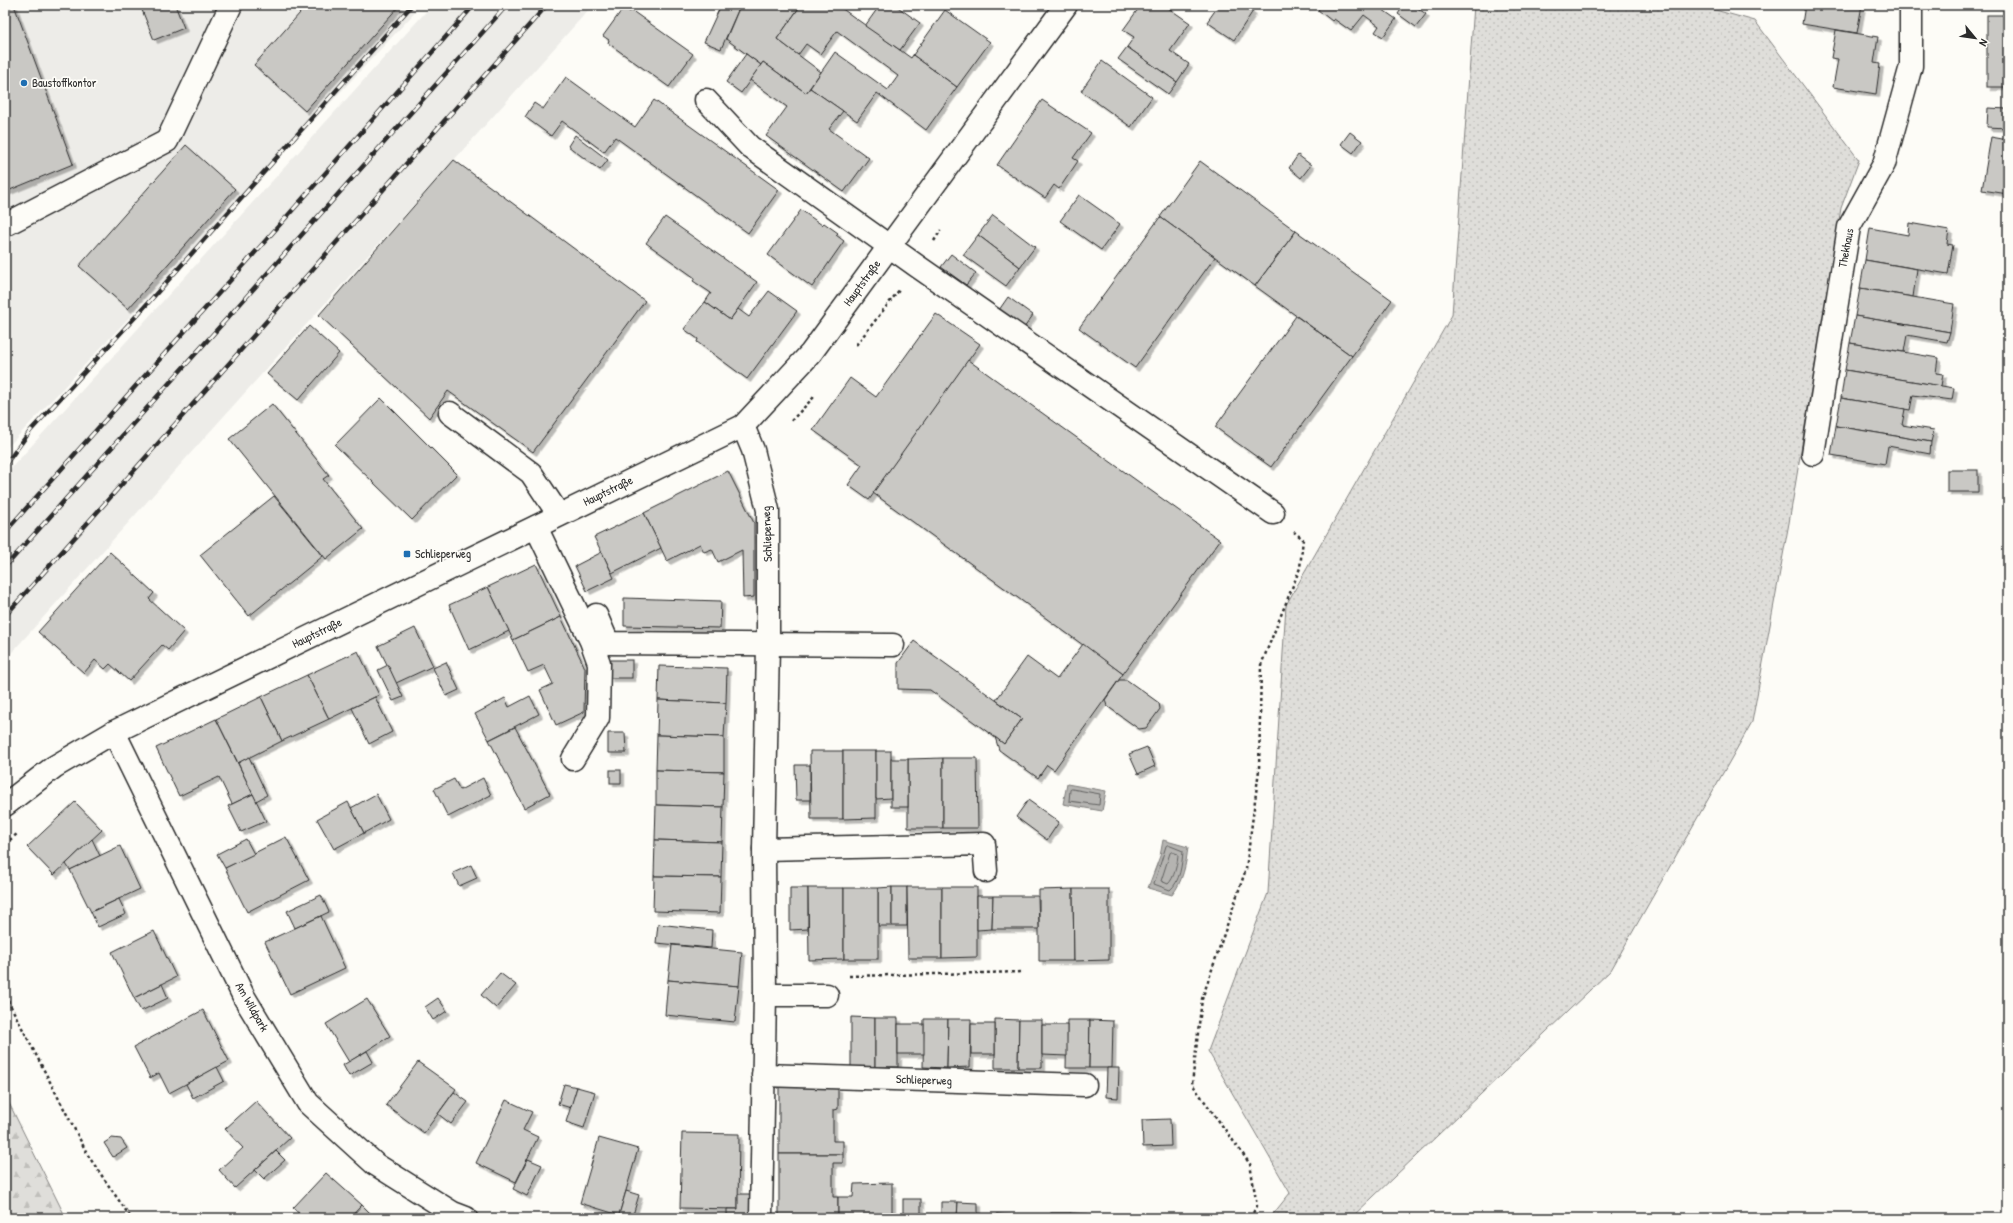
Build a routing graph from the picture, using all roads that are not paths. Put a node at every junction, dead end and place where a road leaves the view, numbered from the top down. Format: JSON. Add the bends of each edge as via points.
{"nodes":[{"id":1,"x":231,"y":5,"type":"edge"},
{"id":2,"x":1066,"y":5,"type":"edge"},
{"id":3,"x":1911,"y":5,"type":"edge"},
{"id":4,"x":706,"y":100,"type":"dead end"},
{"id":5,"x":5,"y":225,"type":"edge"},
{"id":6,"x":890,"y":246,"type":"junction"},
{"id":7,"x":450,"y":413,"type":"dead end"},
{"id":8,"x":743,"y":426,"type":"junction"},
{"id":9,"x":1813,"y":454,"type":"dead end"},
{"id":10,"x":1273,"y":513,"type":"road end"},
{"id":11,"x":559,"y":515,"type":"junction"},
{"id":12,"x":536,"y":527,"type":"junction"},
{"id":13,"x":596,"y":615,"type":"dead end"},
{"id":14,"x":768,"y":645,"type":"junction"},
{"id":15,"x":893,"y":645,"type":"dead end"},
{"id":16,"x":114,"y":732,"type":"junction"},
{"id":17,"x":573,"y":759,"type":"dead end"},
{"id":18,"x":5,"y":805,"type":"edge"},
{"id":19,"x":764,"y":849,"type":"junction"},
{"id":20,"x":986,"y":871,"type":"dead end"},
{"id":21,"x":765,"y":995,"type":"junction"},
{"id":22,"x":827,"y":995,"type":"dead end"},
{"id":23,"x":764,"y":1075,"type":"junction"},
{"id":24,"x":1085,"y":1085,"type":"dead end"},
{"id":25,"x":466,"y":1218,"type":"edge"},
{"id":26,"x":761,"y":1218,"type":"edge"}],
"edges":[{"from":1,"to":5,"type":"street","via":[[167,141]]},
{"from":2,"to":6,"type":"street","name":"Hauptstraße"},
{"from":3,"to":9,"type":"street","name":"Thekhaus","via":[[1911,66],[1884,164],[1849,227]]},
{"from":4,"to":6,"type":"street","via":[[750,147]]},
{"from":6,"to":8,"type":"street","name":"Hauptstraße","via":[[811,353]]},
{"from":6,"to":10,"type":"street"},
{"from":7,"to":11,"type":"street","via":[[531,474]]},
{"from":8,"to":11,"type":"street","name":"Hauptstraße"},
{"from":8,"to":14,"type":"street","name":"Schlieperweg","via":[[753,450],[768,510]]},
{"from":11,"to":12,"type":"street","name":"Hauptstraße"},
{"from":12,"to":16,"type":"street","name":"Hauptstraße"},
{"from":12,"to":17,"type":"street","via":[[599,663],[598,718]]},
{"from":13,"to":14,"type":"street","via":[[608,643]]},
{"from":14,"to":15,"type":"street"},
{"from":14,"to":19,"type":"street","name":"Schlieperweg"},
{"from":16,"to":18,"type":"street","name":"Hauptstraße","via":[[54,767]]},
{"from":16,"to":25,"type":"street","name":"Am Wildpark","via":[[244,996],[308,1103],[375,1164],[453,1213]]},
{"from":19,"to":20,"type":"street","via":[[984,844]]},
{"from":19,"to":21,"type":"street","name":"Schlieperweg"},
{"from":21,"to":22,"type":"street"},
{"from":21,"to":23,"type":"street","name":"Schlieperweg"},
{"from":23,"to":24,"type":"street","name":"Schlieperweg"},
{"from":23,"to":26,"type":"street","name":"Schlieperweg"}]}
